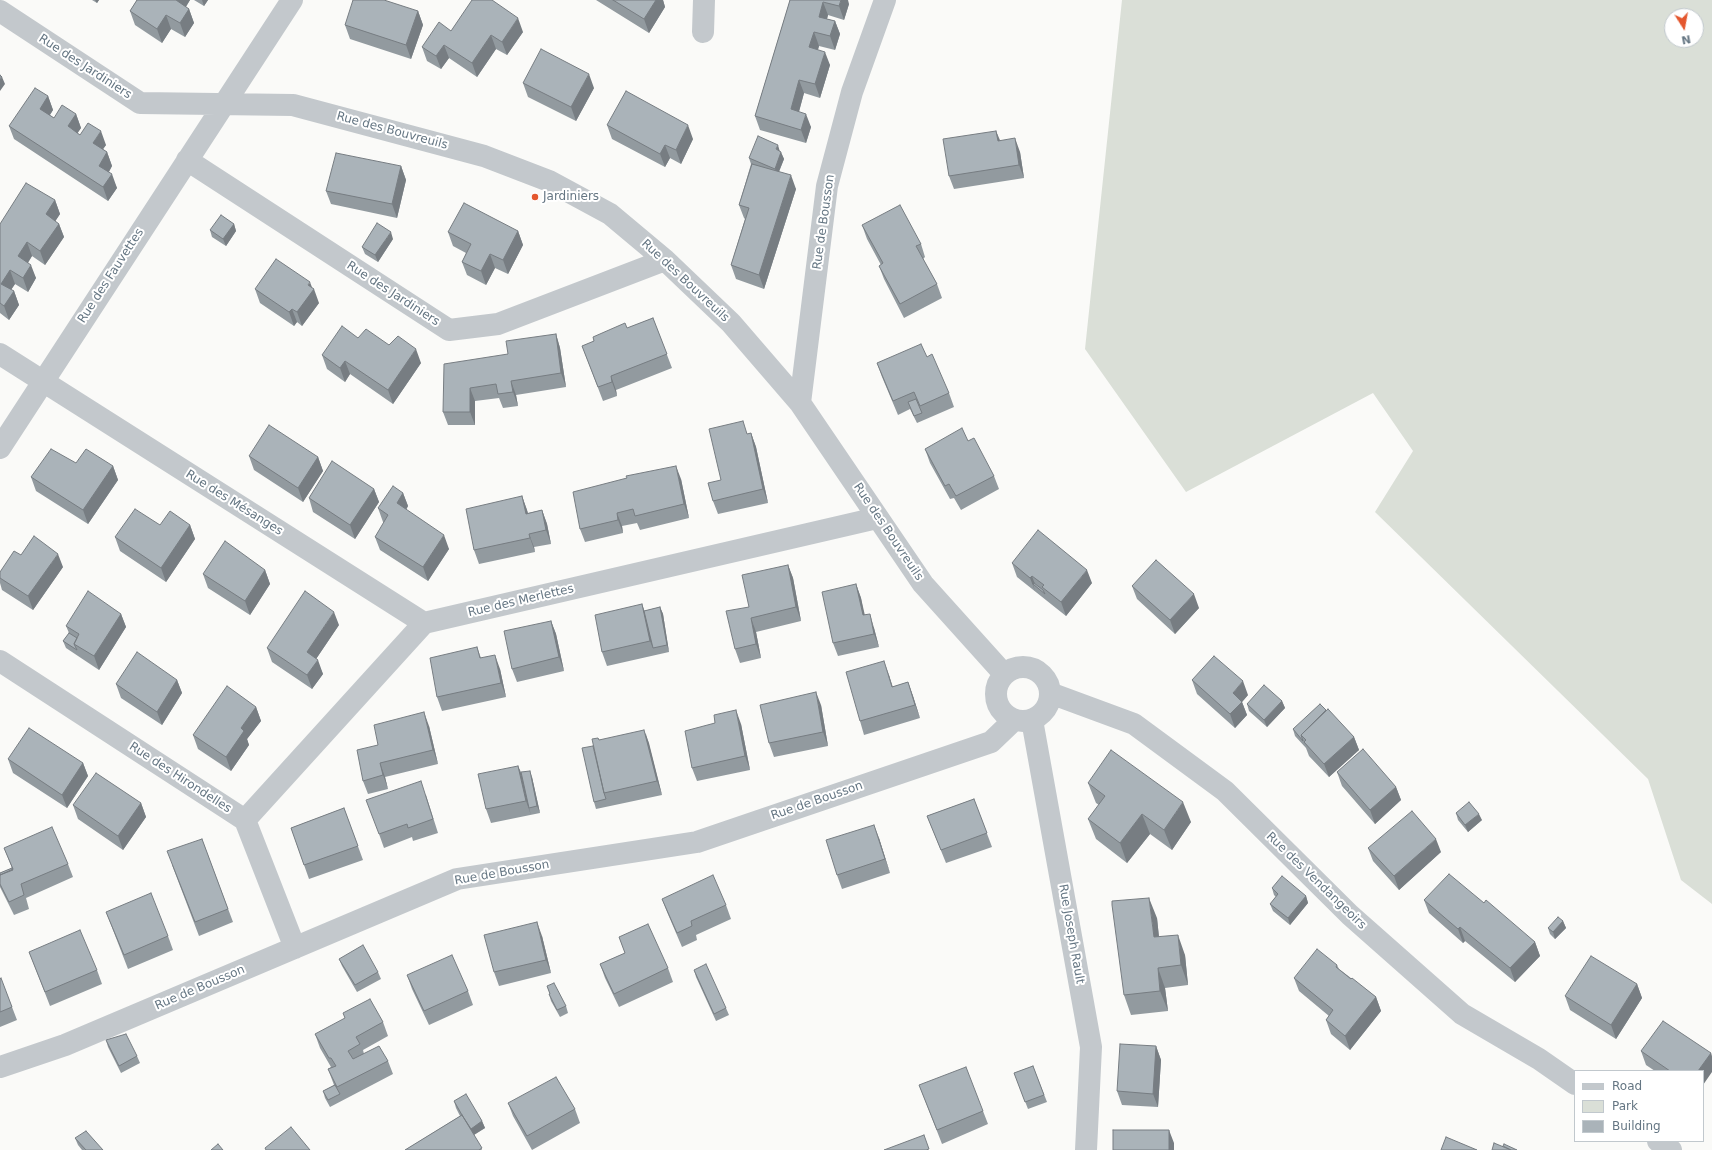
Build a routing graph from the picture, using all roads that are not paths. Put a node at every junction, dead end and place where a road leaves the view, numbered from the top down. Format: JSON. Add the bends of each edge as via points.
{"nodes":[{"id":1,"x":292,"y":0,"type":"edge"},
{"id":2,"x":704,"y":0,"type":"edge"},
{"id":3,"x":885,"y":0,"type":"edge"},
{"id":4,"x":0,"y":11,"type":"edge"},
{"id":5,"x":703,"y":32,"type":"dead end"},
{"id":6,"x":223,"y":105,"type":"junction"},
{"id":7,"x":187,"y":160,"type":"junction"},
{"id":8,"x":665,"y":260,"type":"junction"},
{"id":9,"x":0,"y":354,"type":"edge"},
{"id":10,"x":43,"y":382,"type":"junction"},
{"id":11,"x":800,"y":403,"type":"junction"},
{"id":12,"x":0,"y":448,"type":"edge"},
{"id":13,"x":878,"y":518,"type":"junction"},
{"id":14,"x":424,"y":623,"type":"junction"},
{"id":15,"x":0,"y":661,"type":"edge"},
{"id":16,"x":1004,"y":674,"type":"junction"},
{"id":17,"x":1050,"y":694,"type":"junction"},
{"id":18,"x":1023,"y":720,"type":"junction"},
{"id":19,"x":245,"y":820,"type":"junction"},
{"id":20,"x":295,"y":948,"type":"junction"},
{"id":21,"x":0,"y":1067,"type":"edge"},
{"id":22,"x":1574,"y":1083,"type":"edge"},
{"id":23,"x":1659,"y":1142,"type":"edge"},
{"id":24,"x":1086,"y":1150,"type":"edge"},
{"id":25,"x":1671,"y":1150,"type":"edge"}],
"edges":[{"from":1,"to":6,"type":"street","name":"Rue des Fauvettes"},
{"from":2,"to":5,"type":"street"},
{"from":3,"to":11,"type":"street","name":"Rue de Bousson","via":[[852,92],[827,186]]},
{"from":4,"to":6,"type":"street","name":"Rue des Jardiniers","via":[[140,103]]},
{"from":6,"to":7,"type":"street","name":"Rue des Fauvettes"},
{"from":6,"to":8,"type":"street","name":"Rue des Bouvreuils","via":[[293,105],[484,156],[549,181],[610,214]]},
{"from":7,"to":8,"type":"street","name":"Rue des Jardiniers","via":[[448,330],[498,324]]},
{"from":7,"to":10,"type":"street","name":"Rue des Fauvettes"},
{"from":8,"to":11,"type":"street","name":"Rue des Bouvreuils","via":[[731,323]]},
{"from":9,"to":10,"type":"street","name":"Rue des Mésanges"},
{"from":10,"to":12,"type":"street","name":"Rue des Fauvettes"},
{"from":10,"to":14,"type":"street","name":"Rue des Mésanges"},
{"from":11,"to":13,"type":"street","name":"Rue des Bouvreuils"},
{"from":13,"to":14,"type":"street","name":"Rue des Merlettes"},
{"from":13,"to":16,"type":"street","name":"Rue des Bouvreuils","via":[[923,584]]},
{"from":14,"to":19,"type":"street"},
{"from":15,"to":19,"type":"street","name":"Rue des Hirondelles"},
{"from":16,"to":17,"type":"street","via":[[1020,667],[1037,670],[1044,676]]},
{"from":16,"to":18,"type":"street","via":[[997,687],[996,700],[1006,715]]},
{"from":17,"to":18,"type":"street","via":[[1046,709],[1040,716]]},
{"from":17,"to":22,"type":"street","name":"Rue des Vendangeoirs","via":[[1134,724],[1225,791],[1350,915],[1462,1014],[1539,1059]]},
{"from":18,"to":20,"type":"street","name":"Rue de Bousson","via":[[991,742],[697,842],[457,879]]},
{"from":18,"to":24,"type":"street","name":"Rue Joseph Rault","via":[[1091,1047]]},
{"from":19,"to":20,"type":"street","name":"Rue des Hirondelles"},
{"from":20,"to":21,"type":"street","name":"Rue de Bousson","via":[[65,1045]]},
{"from":23,"to":25,"type":"street"}]}
